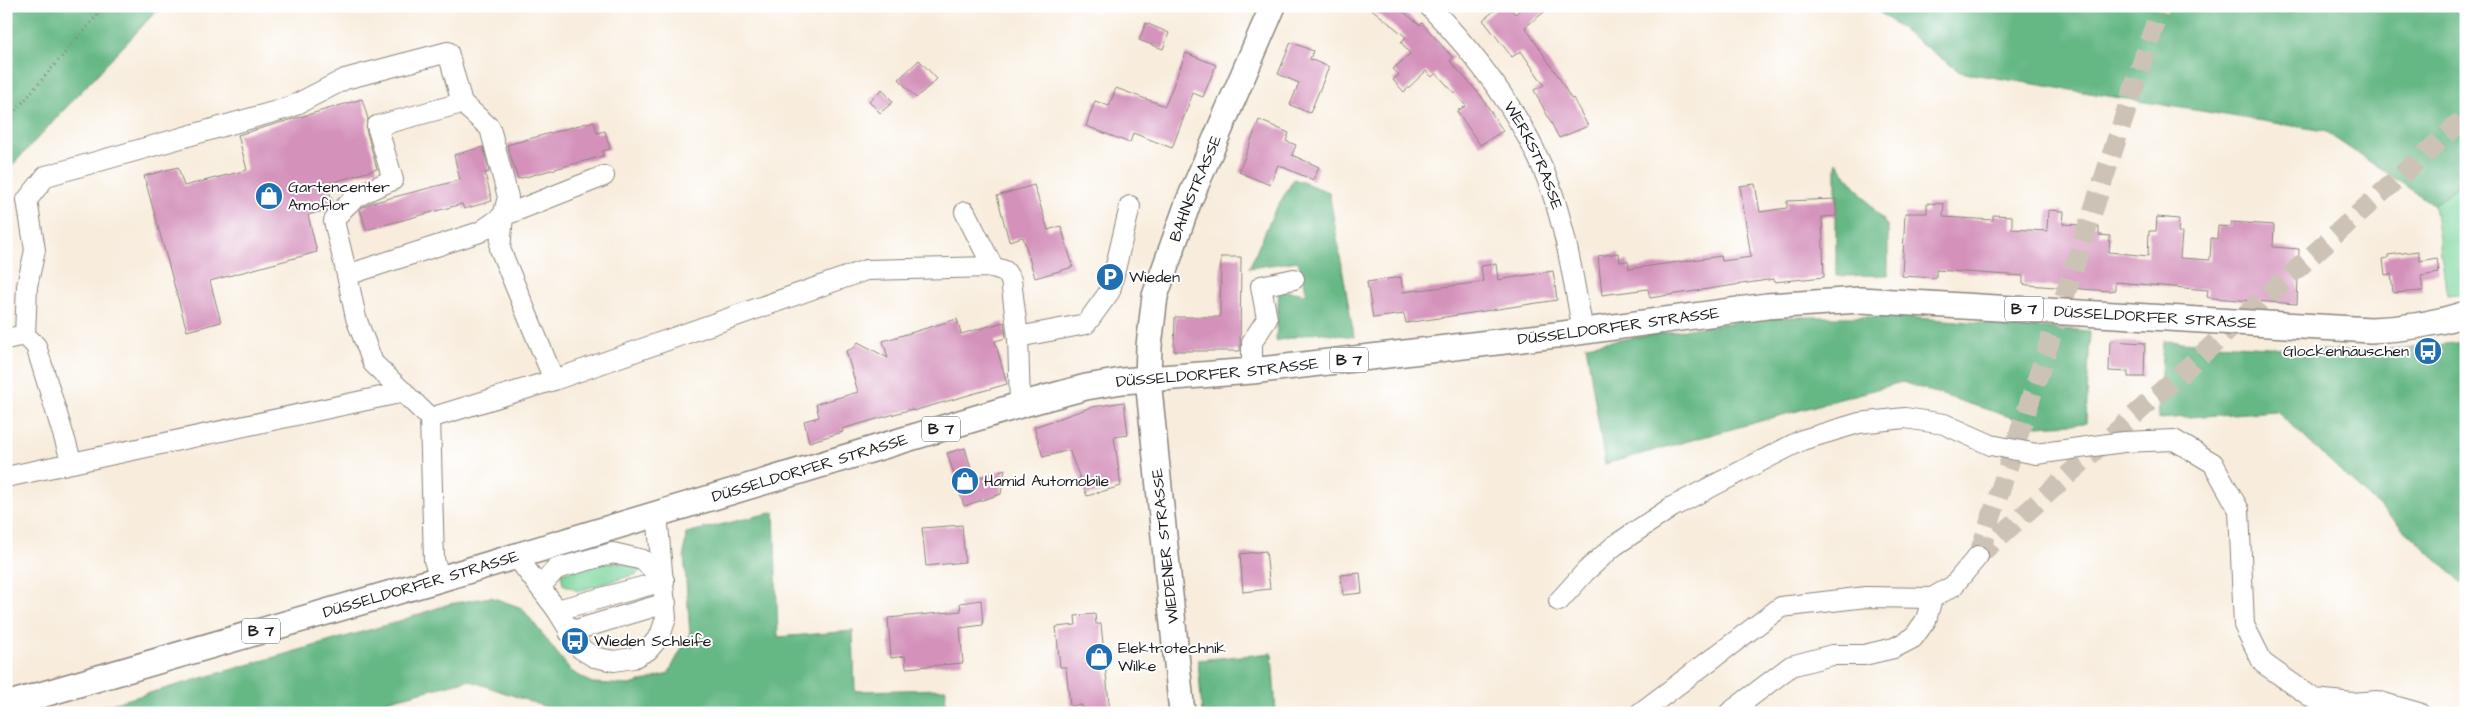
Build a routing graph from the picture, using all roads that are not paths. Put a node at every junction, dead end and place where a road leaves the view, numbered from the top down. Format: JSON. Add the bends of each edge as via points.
{"nodes":[{"id":1,"x":1273,"y":6,"type":"edge"},
{"id":2,"x":1429,"y":6,"type":"edge"},
{"id":3,"x":462,"y":103,"type":"junction"},
{"id":4,"x":604,"y":176,"type":"dead end"},
{"id":5,"x":1130,"y":206,"type":"dead end"},
{"id":6,"x":965,"y":212,"type":"dead end"},
{"id":7,"x":503,"y":216,"type":"junction"},
{"id":8,"x":993,"y":267,"type":"junction"},
{"id":9,"x":347,"y":275,"type":"junction"},
{"id":10,"x":1294,"y":279,"type":"dead end"},
{"id":11,"x":2466,"y":314,"type":"edge"},
{"id":12,"x":1583,"y":331,"type":"junction"},
{"id":13,"x":16,"y":337,"type":"edge"},
{"id":14,"x":1018,"y":337,"type":"junction"},
{"id":15,"x":1252,"y":371,"type":"junction"},
{"id":16,"x":1148,"y":379,"type":"junction"},
{"id":17,"x":554,"y":380,"type":"junction"},
{"id":18,"x":404,"y":392,"type":"junction"},
{"id":19,"x":1020,"y":405,"type":"junction"},
{"id":20,"x":430,"y":418,"type":"junction"},
{"id":21,"x":72,"y":463,"type":"junction"},
{"id":22,"x":6,"y":477,"type":"edge"},
{"id":23,"x":657,"y":513,"type":"junction"},
{"id":24,"x":516,"y":556,"type":"junction"},
{"id":25,"x":1978,"y":556,"type":"tunnel mouth"},
{"id":26,"x":440,"y":579,"type":"junction"},
{"id":27,"x":664,"y":581,"type":"junction"},
{"id":28,"x":540,"y":587,"type":"junction"},
{"id":29,"x":1932,"y":598,"type":"junction"},
{"id":30,"x":1559,"y":601,"type":"dead end"},
{"id":31,"x":666,"y":603,"type":"junction"},
{"id":32,"x":557,"y":610,"type":"junction"},
{"id":33,"x":569,"y":632,"type":"junction"},
{"id":34,"x":6,"y":705,"type":"edge"},
{"id":35,"x":1182,"y":713,"type":"edge"},
{"id":36,"x":1640,"y":713,"type":"edge"},
{"id":37,"x":1728,"y":713,"type":"edge"},
{"id":38,"x":2418,"y":713,"type":"edge"}],
"edges":[{"from":1,"to":16,"type":"main road","name":"BAHNSTRASSE","via":[[1188,203],[1154,296]]},
{"from":2,"to":12,"type":"street","name":"WERKSTRASSE","via":[[1498,88],[1532,146],[1551,189],[1563,231]]},
{"from":3,"to":7,"type":"street","via":[[490,128],[508,197]]},
{"from":3,"to":9,"type":"street","via":[[377,126],[393,180],[363,192],[342,208],[334,221]]},
{"from":3,"to":13,"type":"street","via":[[448,52],[345,79],[291,107],[46,176],[27,200],[35,250]]},
{"from":4,"to":7,"type":"street"},
{"from":5,"to":14,"type":"street","via":[[1110,291],[1086,324]]},
{"from":6,"to":8,"type":"street"},
{"from":7,"to":9,"type":"street","via":[[480,232]]},
{"from":7,"to":17,"type":"street","via":[[500,249]]},
{"from":8,"to":14,"type":"street","via":[[1005,272],[1011,280]]},
{"from":8,"to":17,"type":"street","via":[[866,270]]},
{"from":9,"to":18,"type":"street","via":[[356,318],[374,362]]},
{"from":10,"to":15,"type":"street","via":[[1261,286],[1267,319],[1252,342]]},
{"from":11,"to":12,"type":"main road","name":"DÜSSELDORFER STRASSE","number":"B 7","via":[[2406,329],[2371,330],[1860,300],[1767,306]]},
{"from":12,"to":15,"type":"main road","name":"DÜSSELDORFER STRASSE","number":"B 7"},
{"from":13,"to":21,"type":"street","via":[[36,346]]},
{"from":14,"to":19,"type":"street"},
{"from":15,"to":16,"type":"main road","name":"DÜSSELDORFER STRASSE","number":"B 7"},
{"from":16,"to":19,"type":"main road","name":"DÜSSELDORFER STRASSE","number":"B 7","via":[[1086,387]]},
{"from":16,"to":35,"type":"main road","name":"WIEDENER STRASSE"},
{"from":17,"to":20,"type":"street"},
{"from":18,"to":20,"type":"street"},
{"from":18,"to":21,"type":"street"},
{"from":19,"to":23,"type":"main road","name":"DÜSSELDORFER STRASSE","number":"B 7"},
{"from":20,"to":26,"type":"street","via":[[434,560]]},
{"from":21,"to":22,"type":"street"},
{"from":23,"to":24,"type":"main road","name":"DÜSSELDORFER STRASSE","number":"B 7"},
{"from":23,"to":27,"type":"street"},
{"from":24,"to":26,"type":"main road","name":"DÜSSELDORFER STRASSE","number":"B 7"},
{"from":24,"to":28,"type":"street"},
{"from":25,"to":29,"type":"street","via":[[1953,586]]},
{"from":26,"to":34,"type":"main road","name":"DÜSSELDORFER STRASSE","number":"B 7"},
{"from":27,"to":28,"type":"street","via":[[643,560],[612,553],[556,569]]},
{"from":27,"to":31,"type":"street"},
{"from":27,"to":32,"type":"street"},
{"from":28,"to":32,"type":"street"},
{"from":29,"to":36,"type":"street","via":[[1866,597],[1781,607]]},
{"from":29,"to":37,"type":"street","via":[[1926,620],[1913,638],[1894,648],[1864,655],[1832,655],[1791,666]]},
{"from":30,"to":38,"type":"street","via":[[1614,546],[1672,507],[1802,440],[1859,423],[1905,418],[1944,424],[1991,445],[2036,454],[2123,442],[2174,440],[2213,463],[2239,510],[2244,625],[2263,663],[2314,699],[2353,703],[2376,701]]},
{"from":31,"to":33,"type":"street"},
{"from":31,"to":33,"type":"street","via":[[666,618],[660,636],[648,650],[633,658],[614,661],[594,657],[581,649]]},
{"from":32,"to":33,"type":"street"}]}
